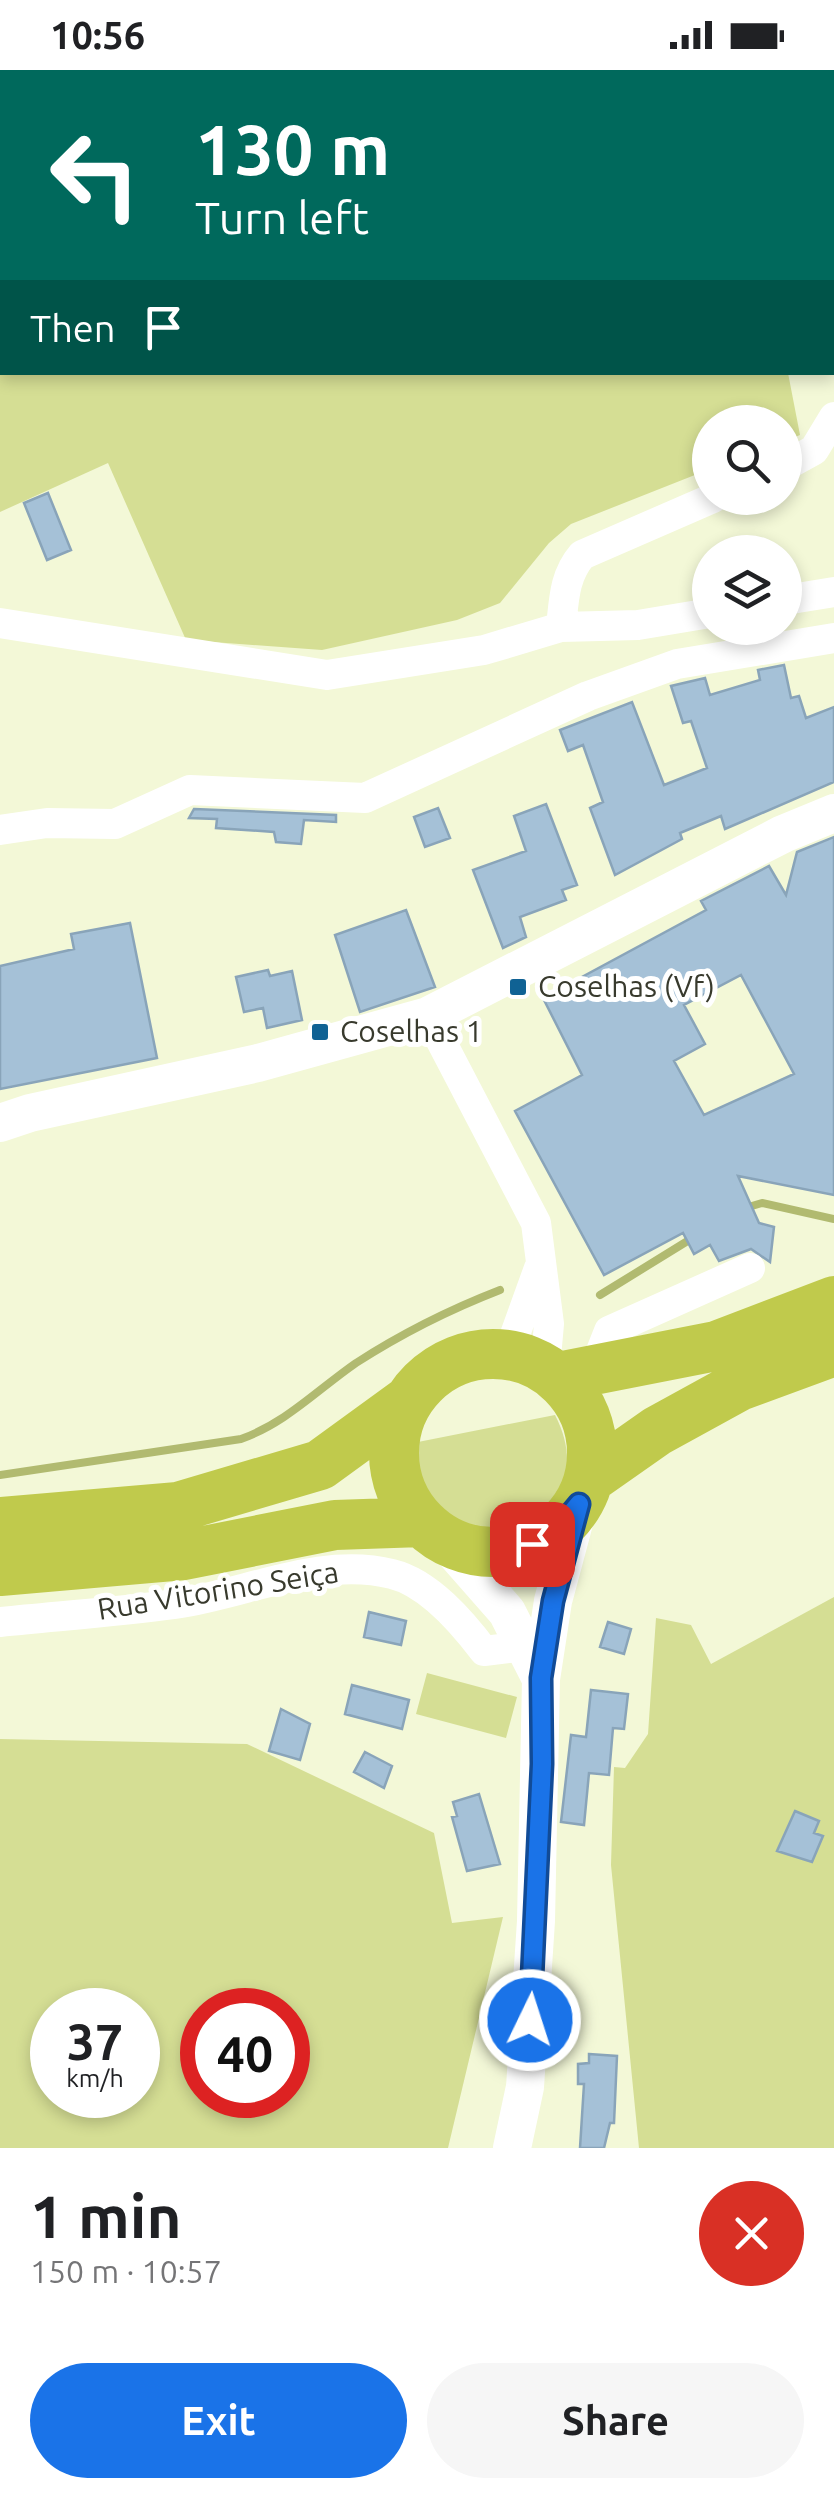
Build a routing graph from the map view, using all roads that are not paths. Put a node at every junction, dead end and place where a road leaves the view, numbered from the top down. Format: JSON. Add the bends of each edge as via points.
{"nodes":[{"id":1,"x":834,"y":417,"type":"edge"},
{"id":2,"x":802,"y":457,"type":"edge"},
{"id":3,"x":692,"y":507,"type":"edge"},
{"id":4,"x":834,"y":592,"type":"edge"},
{"id":5,"x":802,"y":597,"type":"edge"},
{"id":6,"x":692,"y":616,"type":"edge"},
{"id":7,"x":0,"y":623,"type":"edge"},
{"id":8,"x":561,"y":627,"type":"junction"},
{"id":9,"x":834,"y":638,"type":"edge"},
{"id":10,"x":834,"y":812,"type":"edge"},
{"id":11,"x":0,"y":830,"type":"edge"},
{"id":12,"x":428,"y":1016,"type":"junction"},
{"id":13,"x":0,"y":1123,"type":"edge"},
{"id":14,"x":750,"y":1268,"type":"dead end"},
{"id":15,"x":834,"y":1301,"type":"edge"},
{"id":16,"x":834,"y":1351,"type":"edge"},
{"id":17,"x":551,"y":1367,"type":"junction"},
{"id":18,"x":408,"y":1401,"type":"junction"},
{"id":19,"x":584,"y":1491,"type":"junction"},
{"id":20,"x":0,"y":1522,"type":"edge"},
{"id":21,"x":432,"y":1530,"type":"junction"},
{"id":22,"x":0,"y":1571,"type":"edge"},
{"id":23,"x":0,"y":1622,"type":"edge"},
{"id":24,"x":533,"y":1662,"type":"junction"},
{"id":25,"x":512,"y":2148,"type":"edge"}],
"edges":[{"from":1,"to":2,"type":"street","via":[[814,450]]},
{"from":3,"to":8,"type":"street","via":[[582,555],[566,584]]},
{"from":4,"to":5,"type":"street"},
{"from":6,"to":8,"type":"street"},
{"from":7,"to":8,"type":"street","via":[[326,675],[484,650]]},
{"from":9,"to":11,"type":"street","via":[[677,664],[588,696],[365,798],[190,790],[114,824],[47,822]]},
{"from":10,"to":12,"type":"street"},
{"from":12,"to":13,"type":"street"},
{"from":12,"to":17,"type":"street","via":[[536,1223]]},
{"from":14,"to":17,"type":"street","via":[[609,1331]]},
{"from":15,"to":17,"type":"highway","via":[[716,1346]]},
{"from":16,"to":19,"type":"highway","via":[[738,1386],[657,1431]]},
{"from":17,"to":18,"type":"highway","via":[[479,1354],[426,1379]]},
{"from":17,"to":19,"type":"highway","via":[[588,1423],[593,1450]]},
{"from":18,"to":20,"type":"highway","via":[[320,1465],[178,1507]]},
{"from":18,"to":21,"type":"highway","via":[[394,1464],[403,1495]]},
{"from":19,"to":21,"type":"highway","via":[[559,1528],[502,1552],[471,1550]]},
{"from":19,"to":24,"type":"street"},
{"from":21,"to":22,"type":"highway","via":[[335,1525],[184,1555]]},
{"from":21,"to":24,"type":"street","via":[[507,1612]]},
{"from":23,"to":24,"type":"street","name":"Rua Vitorino Seiça","via":[[178,1604],[364,1568],[397,1574],[429,1594],[484,1651]]},
{"from":24,"to":25,"type":"street","via":[[536,1921],[525,2086]]}]}
